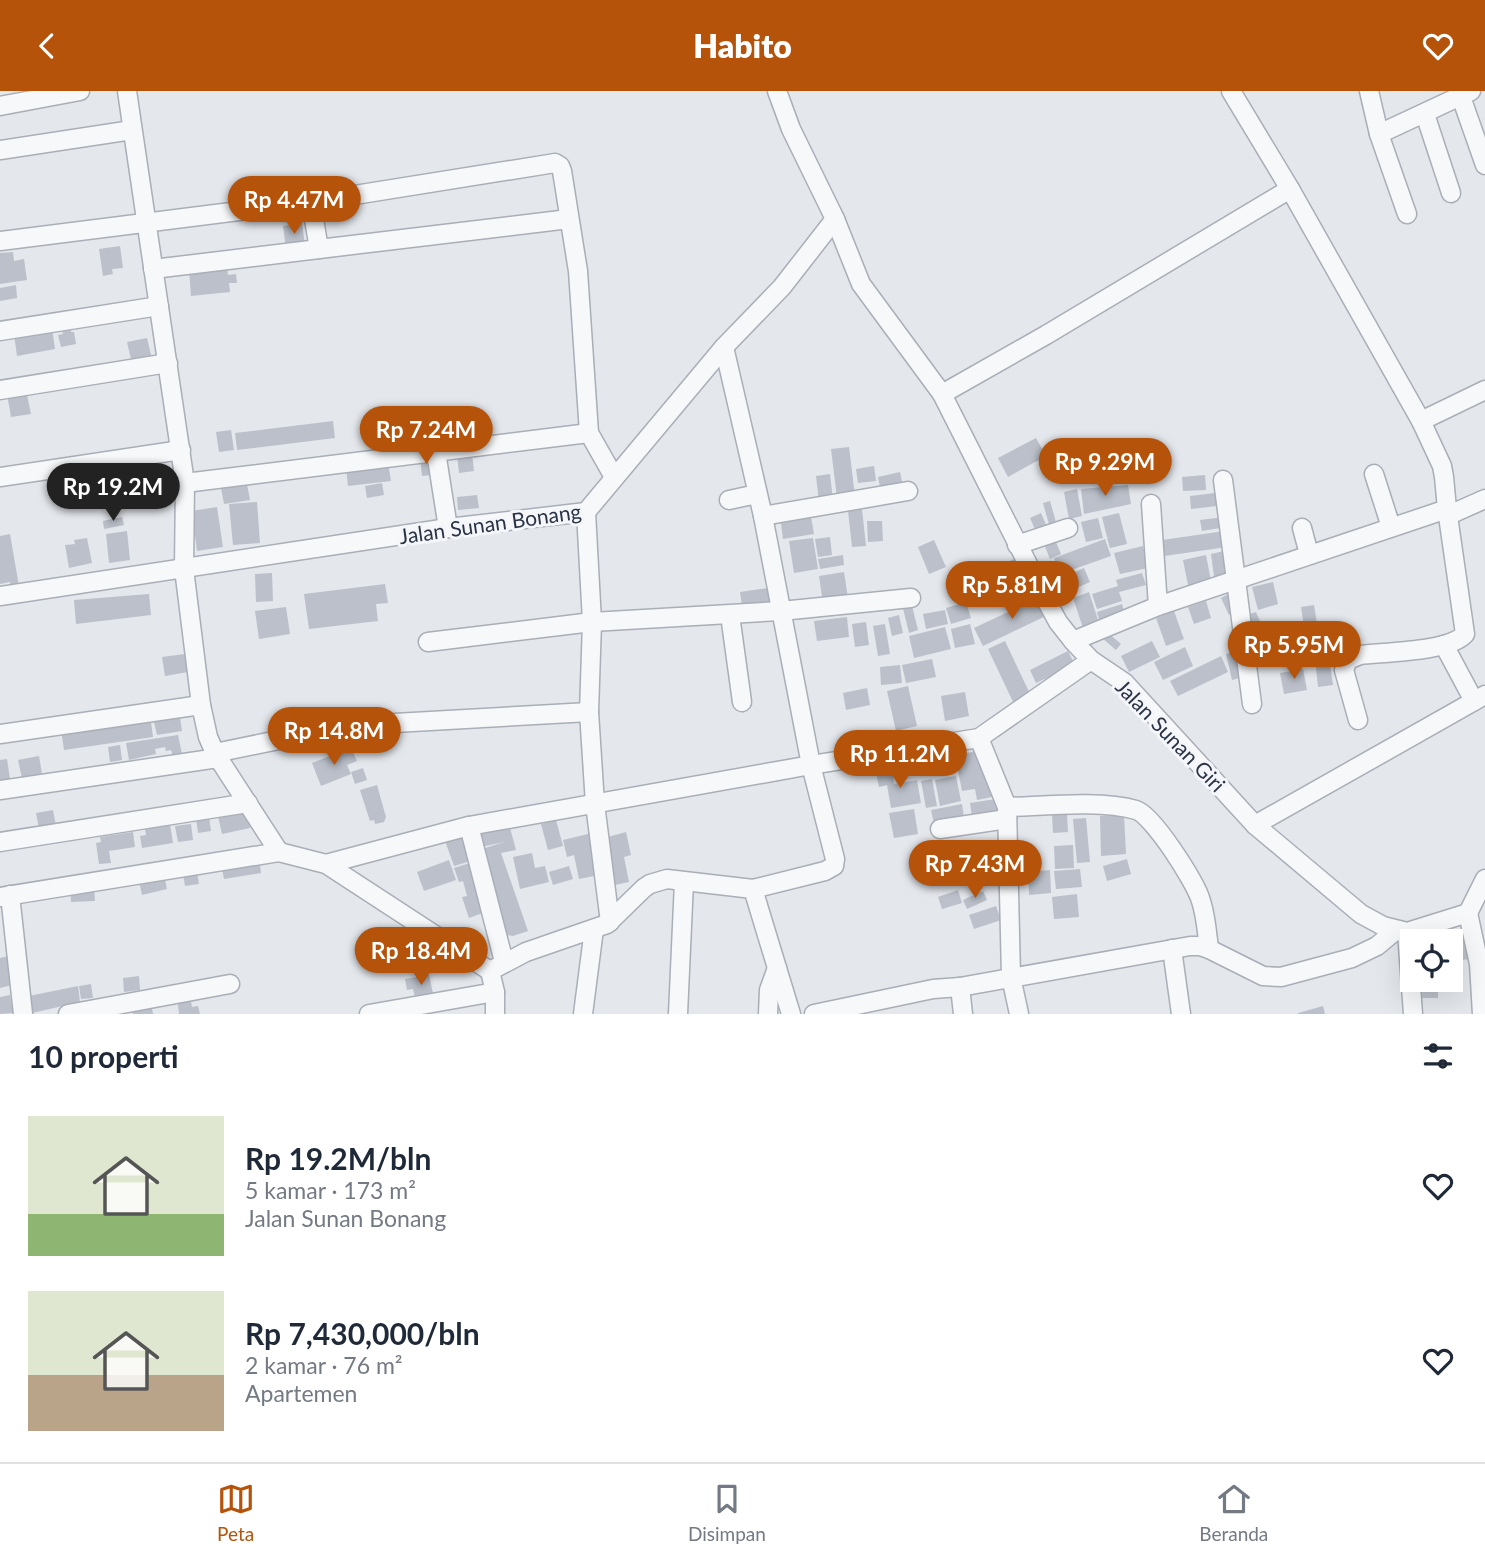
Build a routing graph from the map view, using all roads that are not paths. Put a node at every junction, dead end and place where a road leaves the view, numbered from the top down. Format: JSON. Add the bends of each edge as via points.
{"nodes":[{"id":1,"x":80,"y":91,"type":"edge"},
{"id":2,"x":127,"y":91,"type":"edge"},
{"id":3,"x":777,"y":91,"type":"edge"},
{"id":4,"x":1231,"y":91,"type":"edge"},
{"id":5,"x":1368,"y":91,"type":"edge"},
{"id":6,"x":1464,"y":93,"type":"edge"},
{"id":7,"x":0,"y":106,"type":"edge"},
{"id":8,"x":1425,"y":114,"type":"junction"},
{"id":9,"x":132,"y":129,"type":"junction"},
{"id":10,"x":1379,"y":134,"type":"junction"},
{"id":11,"x":0,"y":150,"type":"edge"},
{"id":12,"x":1485,"y":162,"type":"edge"},
{"id":13,"x":1290,"y":189,"type":"junction"},
{"id":14,"x":1451,"y":193,"type":"dead end"},
{"id":15,"x":311,"y":202,"type":"junction"},
{"id":16,"x":1407,"y":214,"type":"dead end"},
{"id":17,"x":569,"y":219,"type":"junction"},
{"id":18,"x":835,"y":219,"type":"junction"},
{"id":19,"x":145,"y":222,"type":"junction"},
{"id":20,"x":0,"y":241,"type":"edge"},
{"id":21,"x":319,"y":249,"type":"junction"},
{"id":22,"x":153,"y":269,"type":"junction"},
{"id":23,"x":159,"y":306,"type":"junction"},
{"id":24,"x":0,"y":331,"type":"edge"},
{"id":25,"x":724,"y":347,"type":"junction"},
{"id":26,"x":168,"y":363,"type":"junction"},
{"id":27,"x":0,"y":390,"type":"edge"},
{"id":28,"x":1485,"y":390,"type":"edge"},
{"id":29,"x":942,"y":394,"type":"junction"},
{"id":30,"x":1421,"y":421,"type":"junction"},
{"id":31,"x":589,"y":433,"type":"junction"},
{"id":32,"x":181,"y":450,"type":"junction"},
{"id":33,"x":436,"y":452,"type":"junction"},
{"id":34,"x":1374,"y":474,"type":"dead end"},
{"id":35,"x":0,"y":477,"type":"edge"},
{"id":36,"x":614,"y":477,"type":"junction"},
{"id":37,"x":1223,"y":480,"type":"dead end"},
{"id":38,"x":185,"y":483,"type":"junction"},
{"id":39,"x":908,"y":491,"type":"dead end"},
{"id":40,"x":757,"y":494,"type":"junction"},
{"id":41,"x":1485,"y":499,"type":"edge"},
{"id":42,"x":729,"y":500,"type":"dead end"},
{"id":43,"x":1151,"y":504,"type":"dead end"},
{"id":44,"x":586,"y":512,"type":"junction"},
{"id":45,"x":1448,"y":512,"type":"junction"},
{"id":46,"x":763,"y":516,"type":"junction"},
{"id":47,"x":1391,"y":527,"type":"junction"},
{"id":48,"x":448,"y":528,"type":"junction"},
{"id":49,"x":1068,"y":528,"type":"dead end"},
{"id":50,"x":1302,"y":528,"type":"dead end"},
{"id":51,"x":1017,"y":545,"type":"junction"},
{"id":52,"x":1309,"y":554,"type":"junction"},
{"id":53,"x":184,"y":569,"type":"junction"},
{"id":54,"x":1235,"y":580,"type":"junction"},
{"id":55,"x":0,"y":596,"type":"edge"},
{"id":56,"x":911,"y":599,"type":"dead end"},
{"id":57,"x":1158,"y":606,"type":"junction"},
{"id":58,"x":781,"y":611,"type":"junction"},
{"id":59,"x":730,"y":614,"type":"junction"},
{"id":60,"x":592,"y":622,"type":"junction"},
{"id":61,"x":1073,"y":641,"type":"junction"},
{"id":62,"x":428,"y":642,"type":"dead end"},
{"id":63,"x":1444,"y":645,"type":"junction"},
{"id":64,"x":1091,"y":660,"type":"junction"},
{"id":65,"x":1480,"y":698,"type":"edge"},
{"id":66,"x":742,"y":702,"type":"dead end"},
{"id":67,"x":1252,"y":704,"type":"dead end"},
{"id":68,"x":201,"y":705,"type":"junction"},
{"id":69,"x":589,"y":712,"type":"junction"},
{"id":70,"x":1358,"y":720,"type":"dead end"},
{"id":71,"x":0,"y":734,"type":"edge"},
{"id":72,"x":979,"y":738,"type":"junction"},
{"id":73,"x":216,"y":756,"type":"junction"},
{"id":74,"x":811,"y":765,"type":"junction"},
{"id":75,"x":0,"y":790,"type":"edge"},
{"id":76,"x":248,"y":803,"type":"junction"},
{"id":77,"x":595,"y":804,"type":"junction"},
{"id":78,"x":1007,"y":813,"type":"junction"},
{"id":79,"x":1255,"y":825,"type":"junction"},
{"id":80,"x":470,"y":826,"type":"junction"},
{"id":81,"x":940,"y":829,"type":"dead end"},
{"id":82,"x":0,"y":842,"type":"edge"},
{"id":83,"x":279,"y":852,"type":"junction"},
{"id":84,"x":326,"y":864,"type":"junction"},
{"id":85,"x":1485,"y":879,"type":"edge"},
{"id":86,"x":684,"y":882,"type":"junction"},
{"id":87,"x":753,"y":888,"type":"junction"},
{"id":88,"x":5,"y":896,"type":"edge"},
{"id":89,"x":1468,"y":913,"type":"junction"},
{"id":90,"x":602,"y":926,"type":"junction"},
{"id":91,"x":1408,"y":929,"type":"edge"},
{"id":92,"x":1400,"y":931,"type":"edge"},
{"id":93,"x":1400,"y":932,"type":"edge"},
{"id":94,"x":1172,"y":949,"type":"junction"},
{"id":95,"x":1209,"y":949,"type":"junction"},
{"id":96,"x":1482,"y":963,"type":"edge"},
{"id":97,"x":497,"y":966,"type":"junction"},
{"id":98,"x":777,"y":968,"type":"junction"},
{"id":99,"x":1011,"y":977,"type":"junction"},
{"id":100,"x":230,"y":984,"type":"dead end"},
{"id":101,"x":960,"y":987,"type":"junction"},
{"id":102,"x":495,"y":992,"type":"junction"},
{"id":103,"x":1410,"y":992,"type":"edge"},
{"id":104,"x":23,"y":1014,"type":"edge"},
{"id":105,"x":68,"y":1014,"type":"edge"},
{"id":106,"x":369,"y":1014,"type":"edge"},
{"id":107,"x":495,"y":1014,"type":"edge"},
{"id":108,"x":583,"y":1014,"type":"edge"},
{"id":109,"x":678,"y":1014,"type":"edge"},
{"id":110,"x":768,"y":1014,"type":"edge"},
{"id":111,"x":791,"y":1014,"type":"edge"},
{"id":112,"x":814,"y":1014,"type":"edge"},
{"id":113,"x":963,"y":1014,"type":"edge"},
{"id":114,"x":1019,"y":1014,"type":"edge"},
{"id":115,"x":1181,"y":1014,"type":"edge"},
{"id":116,"x":1413,"y":1014,"type":"edge"},
{"id":117,"x":1482,"y":1014,"type":"edge"}],
"edges":[{"from":1,"to":7,"type":"street"},
{"from":2,"to":9,"type":"street"},
{"from":3,"to":18,"type":"street"},
{"from":4,"to":13,"type":"street"},
{"from":5,"to":10,"type":"street"},
{"from":6,"to":8,"type":"street"},
{"from":6,"to":12,"type":"street"},
{"from":8,"to":10,"type":"street"},
{"from":8,"to":14,"type":"street"},
{"from":9,"to":11,"type":"street"},
{"from":9,"to":19,"type":"street"},
{"from":10,"to":16,"type":"street"},
{"from":13,"to":29,"type":"street"},
{"from":13,"to":30,"type":"street"},
{"from":15,"to":17,"type":"street","via":[[555,163],[562,171]]},
{"from":15,"to":19,"type":"street"},
{"from":15,"to":21,"type":"street"},
{"from":17,"to":21,"type":"street"},
{"from":17,"to":31,"type":"street","via":[[578,271]]},
{"from":18,"to":25,"type":"street","name":"Jalan Sunan Bonang","via":[[782,287]]},
{"from":18,"to":29,"type":"street","name":"Jalan Sunan Giri","via":[[861,284]]},
{"from":19,"to":20,"type":"street"},
{"from":19,"to":22,"type":"street"},
{"from":21,"to":22,"type":"street"},
{"from":22,"to":23,"type":"street"},
{"from":23,"to":24,"type":"street"},
{"from":23,"to":26,"type":"street"},
{"from":25,"to":36,"type":"street","name":"Jalan Sunan Bonang"},
{"from":25,"to":40,"type":"street"},
{"from":26,"to":27,"type":"street"},
{"from":26,"to":32,"type":"street"},
{"from":28,"to":30,"type":"street"},
{"from":29,"to":51,"type":"street","name":"Jalan Sunan Giri"},
{"from":30,"to":45,"type":"street","via":[[1441,466]]},
{"from":31,"to":33,"type":"street"},
{"from":31,"to":36,"type":"street"},
{"from":32,"to":35,"type":"street"},
{"from":32,"to":38,"type":"street"},
{"from":33,"to":38,"type":"street"},
{"from":33,"to":48,"type":"street"},
{"from":34,"to":47,"type":"street"},
{"from":36,"to":44,"type":"street","name":"Jalan Sunan Bonang"},
{"from":37,"to":54,"type":"street"},
{"from":38,"to":53,"type":"street"},
{"from":39,"to":46,"type":"street"},
{"from":40,"to":42,"type":"street"},
{"from":40,"to":46,"type":"street"},
{"from":41,"to":45,"type":"street"},
{"from":43,"to":57,"type":"street"},
{"from":44,"to":48,"type":"street","name":"Jalan Sunan Bonang"},
{"from":44,"to":60,"type":"street"},
{"from":45,"to":47,"type":"street"},
{"from":45,"to":63,"type":"street","via":[[1465,633]]},
{"from":46,"to":58,"type":"street"},
{"from":47,"to":52,"type":"street"},
{"from":48,"to":53,"type":"street","name":"Jalan Sunan Bonang"},
{"from":49,"to":51,"type":"street"},
{"from":50,"to":52,"type":"street"},
{"from":51,"to":61,"type":"street","name":"Jalan Sunan Giri"},
{"from":52,"to":54,"type":"street"},
{"from":53,"to":55,"type":"street","name":"Jalan Sunan Bonang"},
{"from":53,"to":68,"type":"street"},
{"from":54,"to":57,"type":"street"},
{"from":54,"to":67,"type":"street"},
{"from":56,"to":58,"type":"street"},
{"from":57,"to":61,"type":"street"},
{"from":58,"to":59,"type":"street"},
{"from":58,"to":74,"type":"street"},
{"from":59,"to":60,"type":"street"},
{"from":59,"to":66,"type":"street"},
{"from":60,"to":62,"type":"street"},
{"from":60,"to":69,"type":"street"},
{"from":61,"to":64,"type":"street","name":"Jalan Sunan Giri"},
{"from":63,"to":65,"type":"street"},
{"from":63,"to":70,"type":"street","via":[[1349,660],[1344,670]]},
{"from":64,"to":72,"type":"street"},
{"from":64,"to":79,"type":"street","name":"Jalan Sunan Giri","via":[[1125,683]]},
{"from":65,"to":79,"type":"street"},
{"from":68,"to":71,"type":"street"},
{"from":68,"to":73,"type":"street"},
{"from":69,"to":73,"type":"street","via":[[332,729]]},
{"from":69,"to":77,"type":"street"},
{"from":72,"to":74,"type":"street"},
{"from":72,"to":78,"type":"street"},
{"from":73,"to":75,"type":"street"},
{"from":73,"to":76,"type":"street"},
{"from":74,"to":77,"type":"street"},
{"from":74,"to":87,"type":"street","via":[[835,852],[834,866]]},
{"from":76,"to":82,"type":"street"},
{"from":76,"to":83,"type":"street"},
{"from":77,"to":80,"type":"street"},
{"from":77,"to":90,"type":"street"},
{"from":78,"to":81,"type":"street"},
{"from":78,"to":95,"type":"street","via":[[1108,806],[1139,810],[1158,829],[1198,892]]},
{"from":78,"to":99,"type":"street"},
{"from":79,"to":92,"type":"street","name":"Jalan Sunan Giri","via":[[1361,914]]},
{"from":80,"to":84,"type":"street"},
{"from":80,"to":97,"type":"street"},
{"from":83,"to":84,"type":"street"},
{"from":83,"to":88,"type":"street"},
{"from":84,"to":97,"type":"street"},
{"from":85,"to":89,"type":"street"},
{"from":86,"to":87,"type":"street"},
{"from":86,"to":90,"type":"street","via":[[667,879],[650,884]]},
{"from":86,"to":109,"type":"street"},
{"from":87,"to":98,"type":"street"},
{"from":88,"to":104,"type":"street"},
{"from":89,"to":91,"type":"street"},
{"from":89,"to":96,"type":"street"},
{"from":90,"to":97,"type":"street"},
{"from":90,"to":108,"type":"street"},
{"from":93,"to":95,"type":"street","via":[[1352,958],[1281,977],[1263,976]]},
{"from":94,"to":95,"type":"street"},
{"from":94,"to":99,"type":"street"},
{"from":94,"to":115,"type":"street"},
{"from":96,"to":117,"type":"street"},
{"from":97,"to":102,"type":"street"},
{"from":98,"to":110,"type":"street","via":[[769,990]]},
{"from":98,"to":111,"type":"street"},
{"from":99,"to":101,"type":"street"},
{"from":99,"to":114,"type":"street"},
{"from":100,"to":105,"type":"street"},
{"from":101,"to":112,"type":"street"},
{"from":101,"to":113,"type":"street"},
{"from":102,"to":106,"type":"street"},
{"from":102,"to":107,"type":"street"},
{"from":103,"to":116,"type":"street"}]}
